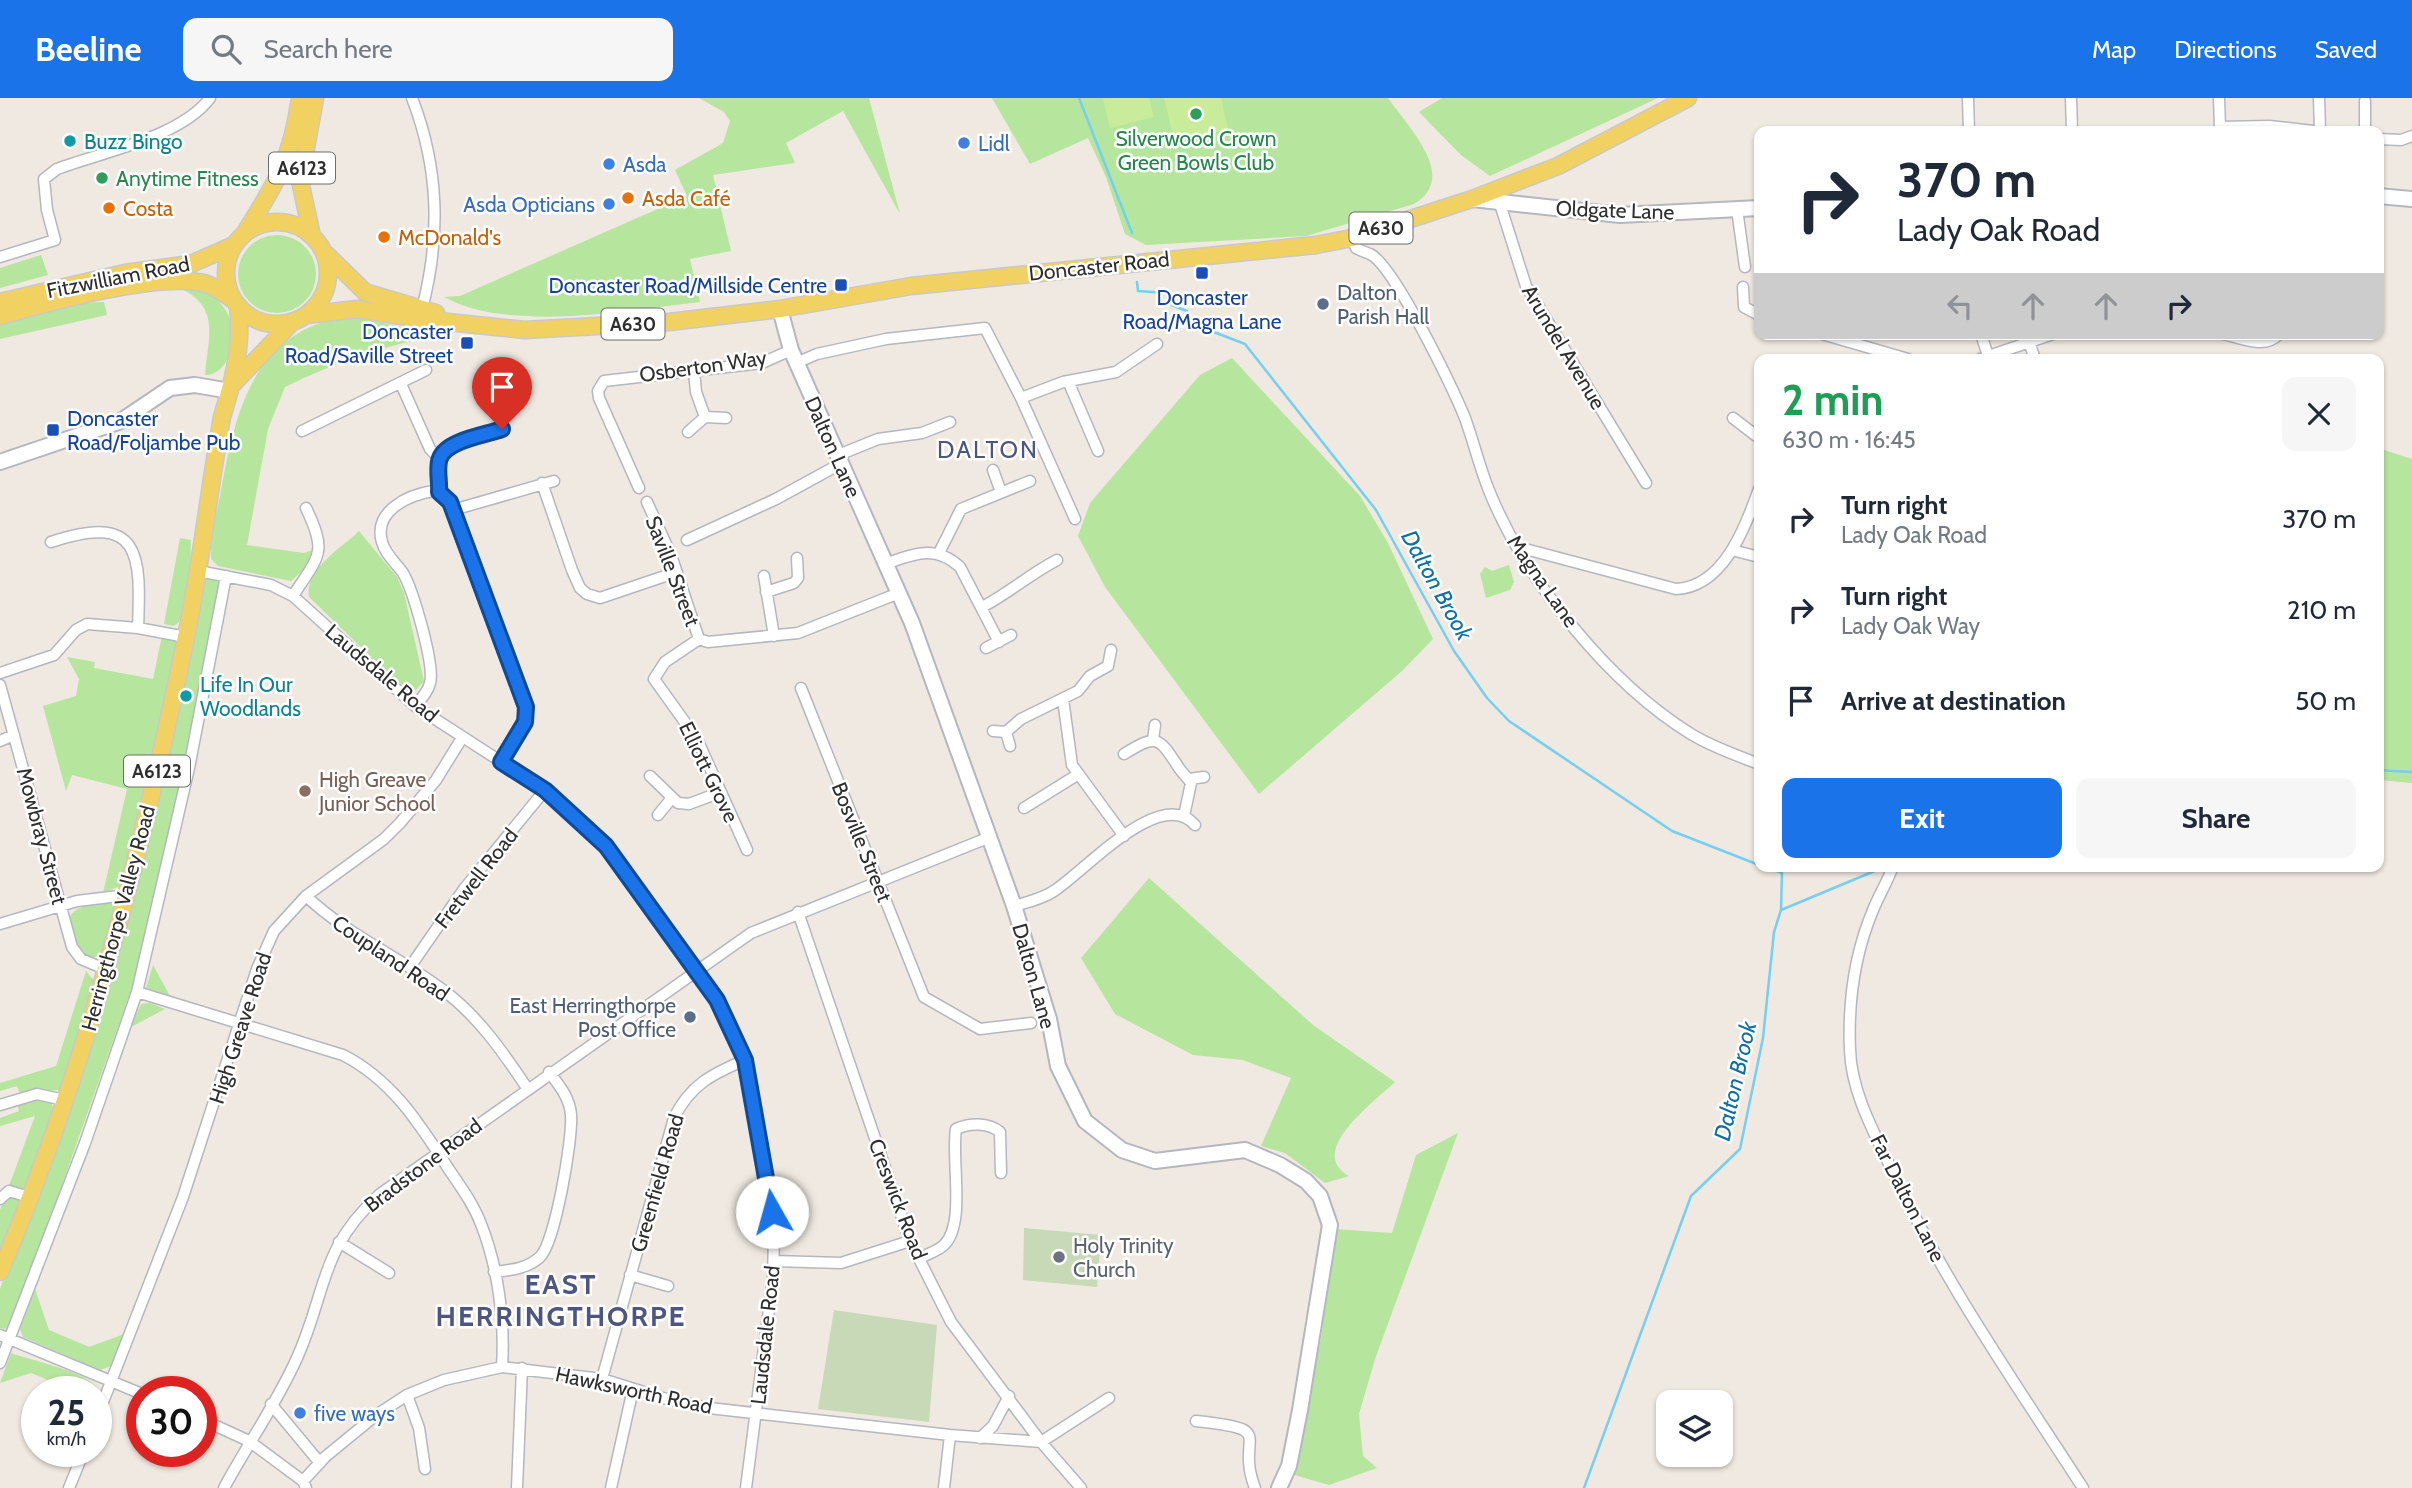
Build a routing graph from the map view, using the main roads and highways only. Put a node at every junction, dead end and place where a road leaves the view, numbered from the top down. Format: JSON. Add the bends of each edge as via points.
{"nodes":[{"id":1,"x":312,"y":98,"type":"edge"},
{"id":2,"x":1688,"y":98,"type":"edge"},
{"id":3,"x":312,"y":236,"type":"junction"},
{"id":4,"x":239,"y":239,"type":"junction"},
{"id":5,"x":322,"y":250,"type":"junction"},
{"id":6,"x":0,"y":302,"type":"edge"},
{"id":7,"x":235,"y":303,"type":"junction"},
{"id":8,"x":0,"y":316,"type":"edge"},
{"id":9,"x":299,"y":319,"type":"junction"},
{"id":10,"x":484,"y":326,"type":"junction"},
{"id":11,"x":231,"y":388,"type":"junction"},
{"id":12,"x":0,"y":1272,"type":"edge"}],
"edges":[{"from":1,"to":3,"type":"main road","number":"A6123","via":[[300,181]]},
{"from":1,"to":4,"type":"main road","number":"A6123","via":[[278,181]]},
{"from":2,"to":10,"type":"main road","name":"Doncaster Road","number":"A630","via":[[1558,166],[1472,199],[1359,236],[1296,248],[911,286],[669,322],[525,330]]},
{"from":3,"to":4,"type":"main road","via":[[279,222],[267,223]]},
{"from":3,"to":5,"type":"main road"},
{"from":4,"to":6,"type":"main road","name":"Fitzwilliam Road","via":[[191,264]]},
{"from":4,"to":7,"type":"main road","via":[[226,277]]},
{"from":5,"to":9,"type":"main road","via":[[327,283],[318,303]]},
{"from":5,"to":10,"type":"main road","name":"Doncaster Road","number":"A630","via":[[365,292]]},
{"from":7,"to":8,"type":"main road","name":"Fitzwilliam Road","via":[[206,284],[176,281],[111,290]]},
{"from":7,"to":9,"type":"main road","via":[[251,318],[267,323]]},
{"from":7,"to":11,"type":"main road","name":"Herringthorpe Valley Road","number":"A6123","via":[[241,336]]},
{"from":9,"to":10,"type":"main road","name":"Doncaster Road","number":"A630","via":[[335,309],[357,309]]},
{"from":9,"to":11,"type":"main road"},
{"from":11,"to":12,"type":"main road","name":"Herringthorpe Valley Road","number":"A6123","via":[[186,637],[127,895],[64,1100]]}]}
